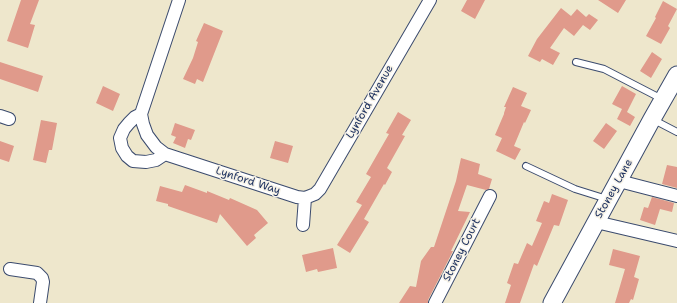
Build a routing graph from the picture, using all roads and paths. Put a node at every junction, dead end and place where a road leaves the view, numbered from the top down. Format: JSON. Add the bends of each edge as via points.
{"nodes":[{"id":1,"x":179,"y":0,"type":"edge"},
{"id":2,"x":430,"y":0,"type":"edge"},
{"id":3,"x":576,"y":62,"type":"dead end"},
{"id":4,"x":677,"y":75,"type":"edge"},
{"id":5,"x":663,"y":100,"type":"junction"},
{"id":6,"x":141,"y":114,"type":"junction"},
{"id":7,"x":652,"y":119,"type":"junction"},
{"id":8,"x":677,"y":132,"type":"edge"},
{"id":9,"x":165,"y":154,"type":"junction"},
{"id":10,"x":526,"y":166,"type":"dead end"},
{"id":11,"x":619,"y":181,"type":"junction"},
{"id":12,"x":490,"y":196,"type":"dead end"},
{"id":13,"x":677,"y":196,"type":"edge"},
{"id":14,"x":305,"y":198,"type":"junction"},
{"id":15,"x":608,"y":200,"type":"junction"},
{"id":16,"x":596,"y":222,"type":"junction"},
{"id":17,"x":303,"y":225,"type":"dead end"},
{"id":18,"x":677,"y":241,"type":"edge"},
{"id":19,"x":10,"y":269,"type":"dead end"},
{"id":20,"x":40,"y":303,"type":"edge"},
{"id":21,"x":435,"y":303,"type":"edge"},
{"id":22,"x":552,"y":303,"type":"edge"}],
"edges":[{"from":1,"to":6,"type":"street"},
{"from":2,"to":14,"type":"street","name":"Lynford Avenue","via":[[320,189]]},
{"from":3,"to":5,"type":"lane","via":[[604,69]]},
{"from":4,"to":5,"type":"street","name":"Stoney Lane"},
{"from":5,"to":7,"type":"street","name":"Stoney Lane"},
{"from":6,"to":9,"type":"street","name":"Lynford Way","via":[[147,135]]},
{"from":6,"to":9,"type":"street","via":[[124,128],[120,138],[124,152],[133,161],[146,162],[156,160]]},
{"from":7,"to":8,"type":"lane"},
{"from":7,"to":11,"type":"street","name":"Stoney Lane"},
{"from":9,"to":14,"type":"street","name":"Lynford Way","via":[[296,198]]},
{"from":10,"to":15,"type":"lane","via":[[575,189]]},
{"from":11,"to":13,"type":"street"},
{"from":11,"to":15,"type":"street","name":"Stoney Lane"},
{"from":12,"to":21,"type":"street","name":"Stoney Court"},
{"from":14,"to":17,"type":"street"},
{"from":15,"to":16,"type":"street","name":"Stoney Lane"},
{"from":16,"to":18,"type":"street"},
{"from":16,"to":22,"type":"street","name":"Stoney Lane"},
{"from":19,"to":20,"type":"street","via":[[36,274],[42,278]]}]}
